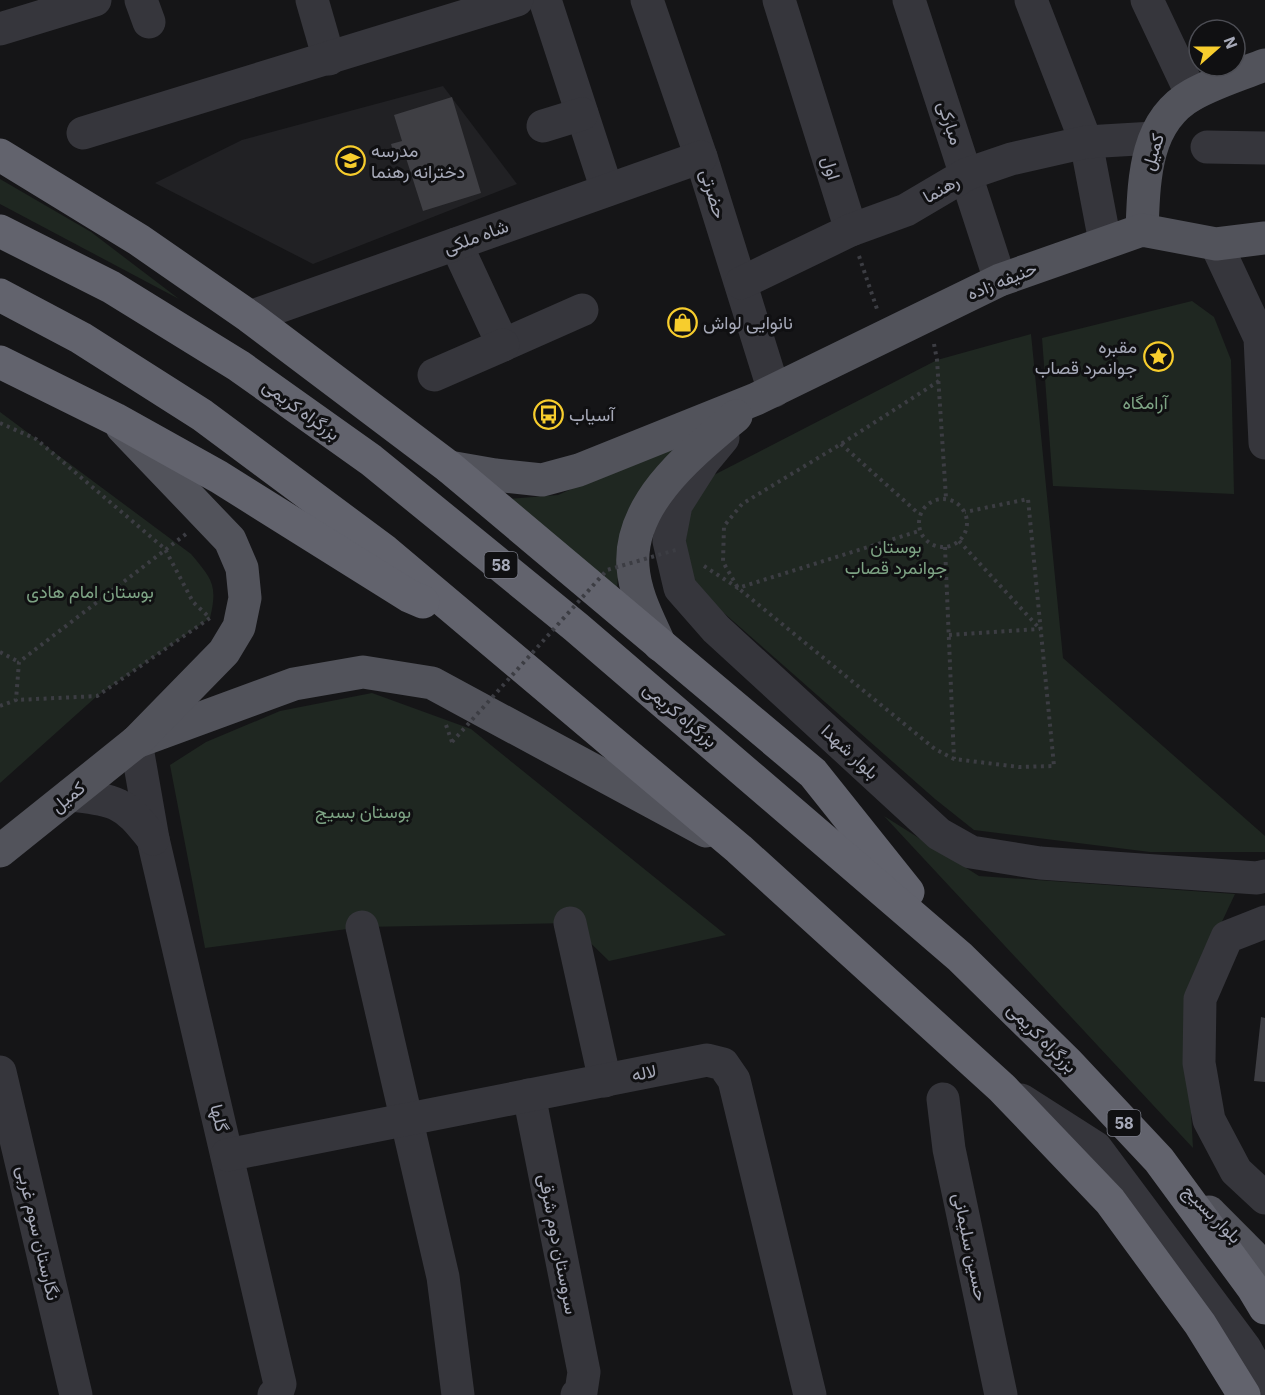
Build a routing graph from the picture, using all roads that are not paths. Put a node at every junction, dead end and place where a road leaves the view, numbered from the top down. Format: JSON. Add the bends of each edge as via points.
{"nodes":[{"id":1,"x":95,"y":0,"type":"edge"},
{"id":2,"x":312,"y":0,"type":"edge"},
{"id":3,"x":518,"y":0,"type":"edge"},
{"id":4,"x":545,"y":0,"type":"edge"},
{"id":5,"x":647,"y":0,"type":"edge"},
{"id":6,"x":779,"y":0,"type":"edge"},
{"id":7,"x":909,"y":0,"type":"edge"},
{"id":8,"x":1031,"y":0,"type":"edge"},
{"id":9,"x":1148,"y":0,"type":"edge"},
{"id":10,"x":0,"y":29,"type":"edge"},
{"id":11,"x":328,"y":58,"type":"junction"},
{"id":12,"x":1265,"y":65,"type":"edge"},
{"id":13,"x":1192,"y":95,"type":"junction"},
{"id":14,"x":582,"y":114,"type":"junction"},
{"id":15,"x":543,"y":126,"type":"dead end"},
{"id":16,"x":83,"y":133,"type":"dead end"},
{"id":17,"x":1154,"y":138,"type":"junction"},
{"id":18,"x":1086,"y":142,"type":"junction"},
{"id":19,"x":1207,"y":147,"type":"dead end"},
{"id":20,"x":1265,"y":148,"type":"edge"},
{"id":21,"x":0,"y":155,"type":"edge"},
{"id":22,"x":701,"y":157,"type":"junction"},
{"id":23,"x":967,"y":174,"type":"junction"},
{"id":24,"x":607,"y":190,"type":"junction"},
{"id":25,"x":851,"y":230,"type":"junction"},
{"id":26,"x":1142,"y":230,"type":"junction"},
{"id":27,"x":0,"y":231,"type":"edge"},
{"id":28,"x":1265,"y":238,"type":"edge"},
{"id":29,"x":1105,"y":242,"type":"junction"},
{"id":30,"x":456,"y":244,"type":"junction"},
{"id":31,"x":1216,"y":244,"type":"junction"},
{"id":32,"x":1000,"y":280,"type":"junction"},
{"id":33,"x":741,"y":283,"type":"junction"},
{"id":34,"x":0,"y":295,"type":"edge"},
{"id":35,"x":582,"y":310,"type":"dead end"},
{"id":36,"x":250,"y":317,"type":"junction"},
{"id":37,"x":503,"y":345,"type":"junction"},
{"id":38,"x":0,"y":362,"type":"edge"},
{"id":39,"x":434,"y":375,"type":"dead end"},
{"id":40,"x":765,"y":395,"type":"junction"},
{"id":41,"x":115,"y":419,"type":"junction"},
{"id":42,"x":1265,"y":443,"type":"edge"},
{"id":43,"x":449,"y":467,"type":"junction"},
{"id":44,"x":472,"y":623,"type":"junction"},
{"id":45,"x":660,"y":645,"type":"junction"},
{"id":46,"x":136,"y":742,"type":"junction"},
{"id":47,"x":70,"y":795,"type":"junction"},
{"id":48,"x":153,"y":839,"type":"junction"},
{"id":49,"x":739,"y":849,"type":"junction"},
{"id":50,"x":0,"y":851,"type":"edge"},
{"id":51,"x":1265,"y":876,"type":"edge"},
{"id":52,"x":1265,"y":922,"type":"edge"},
{"id":53,"x":570,"y":923,"type":"dead end"},
{"id":54,"x":362,"y":927,"type":"dead end"},
{"id":55,"x":960,"y":957,"type":"junction"},
{"id":56,"x":0,"y":1072,"type":"edge"},
{"id":57,"x":605,"y":1081,"type":"junction"},
{"id":58,"x":1002,"y":1088,"type":"junction"},
{"id":59,"x":529,"y":1095,"type":"junction"},
{"id":60,"x":943,"y":1099,"type":"dead end"},
{"id":61,"x":407,"y":1119,"type":"junction"},
{"id":62,"x":227,"y":1155,"type":"junction"},
{"id":63,"x":1159,"y":1160,"type":"junction"},
{"id":64,"x":1265,"y":1198,"type":"edge"},
{"id":65,"x":1265,"y":1268,"type":"edge"},
{"id":66,"x":1265,"y":1308,"type":"edge"},
{"id":67,"x":1265,"y":1385,"type":"edge"},
{"id":68,"x":579,"y":1394,"type":"edge"},
{"id":69,"x":76,"y":1395,"type":"edge"},
{"id":70,"x":274,"y":1395,"type":"edge"},
{"id":71,"x":458,"y":1395,"type":"edge"},
{"id":72,"x":810,"y":1395,"type":"edge"},
{"id":73,"x":1001,"y":1395,"type":"edge"},
{"id":74,"x":1244,"y":1395,"type":"edge"}],
"edges":[{"from":1,"to":10,"type":"street"},
{"from":2,"to":11,"type":"street"},
{"from":3,"to":11,"type":"street"},
{"from":4,"to":14,"type":"street"},
{"from":5,"to":22,"type":"street","name":"حضرتی"},
{"from":6,"to":25,"type":"street","name":"اول"},
{"from":7,"to":23,"type":"street","name":"مبارکی"},
{"from":8,"to":18,"type":"street"},
{"from":9,"to":13,"type":"street"},
{"from":11,"to":16,"type":"street"},
{"from":12,"to":13,"type":"main road","name":"کمیل"},
{"from":13,"to":17,"type":"main road","name":"کمیل","via":[[1168,112]]},
{"from":14,"to":15,"type":"street"},
{"from":14,"to":24,"type":"street"},
{"from":17,"to":18,"type":"street","name":"رهنما"},
{"from":17,"to":26,"type":"main road","name":"کمیل","via":[[1144,183]]},
{"from":18,"to":23,"type":"street","name":"رهنما","via":[[1011,159]]},
{"from":18,"to":29,"type":"street"},
{"from":19,"to":20,"type":"street"},
{"from":21,"to":36,"type":"highway","via":[[139,240]]},
{"from":22,"to":24,"type":"street","name":"شاه ملکی"},
{"from":22,"to":33,"type":"street","name":"حضرتی"},
{"from":23,"to":25,"type":"street","name":"رهنما","via":[[906,210]]},
{"from":23,"to":32,"type":"street","name":"مبارکی"},
{"from":24,"to":30,"type":"street","name":"شاه ملکی"},
{"from":25,"to":33,"type":"street","name":"رهنما"},
{"from":26,"to":29,"type":"main road","name":"حنیفه زاده"},
{"from":26,"to":31,"type":"main road","name":"حنیفه زاده"},
{"from":27,"to":55,"type":"highway","name":"بزرگراه کریمی","number":"58","via":[[111,287],[239,366],[371,460],[576,627]]},
{"from":28,"to":31,"type":"main road","name":"حنیفه زاده"},
{"from":29,"to":32,"type":"main road","name":"حنیفه زاده"},
{"from":30,"to":36,"type":"street","name":"شاه ملکی"},
{"from":30,"to":37,"type":"street"},
{"from":31,"to":42,"type":"street","via":[[1260,338]]},
{"from":32,"to":40,"type":"main road","name":"حنیفه زاده"},
{"from":33,"to":40,"type":"street","name":"حضرتی"},
{"from":34,"to":44,"type":"highway","via":[[81,338],[202,415],[385,551]]},
{"from":35,"to":37,"type":"street"},
{"from":36,"to":43,"type":"highway"},
{"from":37,"to":39,"type":"street"},
{"from":38,"to":41,"type":"highway"},
{"from":40,"to":43,"type":"main road","via":[[579,470],[542,480]]},
{"from":40,"to":45,"type":"main road","via":[[703,445],[652,498],[637,530],[633,566],[640,601]]},
{"from":40,"to":51,"type":"street","name":"بلوار شهدا","via":[[704,461],[676,505],[669,541],[681,588],[717,629],[939,834],[971,852],[1040,863]]},
{"from":41,"to":44,"type":"highway","via":[[219,477],[409,597]]},
{"from":41,"to":46,"type":"main road","via":[[230,540],[242,568],[245,598],[239,627],[224,652]]},
{"from":43,"to":45,"type":"highway"},
{"from":44,"to":49,"type":"highway"},
{"from":45,"to":55,"type":"highway","via":[[813,773]]},
{"from":46,"to":47,"type":"main road","name":"کمیل"},
{"from":46,"to":48,"type":"street","name":"گلها"},
{"from":46,"to":49,"type":"main road","via":[[294,684],[363,672],[432,683]]},
{"from":47,"to":48,"type":"street","name":"گلها","via":[[119,805]]},
{"from":47,"to":50,"type":"main road","name":"کمیل"},
{"from":48,"to":62,"type":"street","name":"گلها"},
{"from":49,"to":58,"type":"highway"},
{"from":52,"to":64,"type":"street","via":[[1227,937],[1200,999],[1199,1063],[1209,1120],[1236,1171]]},
{"from":53,"to":57,"type":"street"},
{"from":54,"to":61,"type":"street"},
{"from":55,"to":63,"type":"highway","name":"بزرگراه کریمی","number":"58"},
{"from":56,"to":69,"type":"street","name":"نگارستان سوم غربی"},
{"from":57,"to":59,"type":"street","name":"لاله"},
{"from":57,"to":72,"type":"street","name":"لاله","via":[[707,1060],[723,1064],[734,1080]]},
{"from":58,"to":67,"type":"street","via":[[1096,1148],[1245,1348]]},
{"from":58,"to":74,"type":"highway","via":[[1110,1201],[1200,1324]]},
{"from":59,"to":61,"type":"street","name":"لاله"},
{"from":59,"to":68,"type":"street","name":"سروستان دوم شرقی","via":[[584,1372]]},
{"from":60,"to":73,"type":"street","name":"حسین سلیمانی","via":[[949,1149]]},
{"from":61,"to":62,"type":"street","name":"لاله"},
{"from":61,"to":71,"type":"street","via":[[443,1277]]},
{"from":62,"to":70,"type":"street","name":"گلها","via":[[280,1384]]},
{"from":63,"to":65,"type":"main road","name":"بلوار بسیج"},
{"from":63,"to":66,"type":"highway","name":"بزرگراه کریمی","number":"58"}]}
